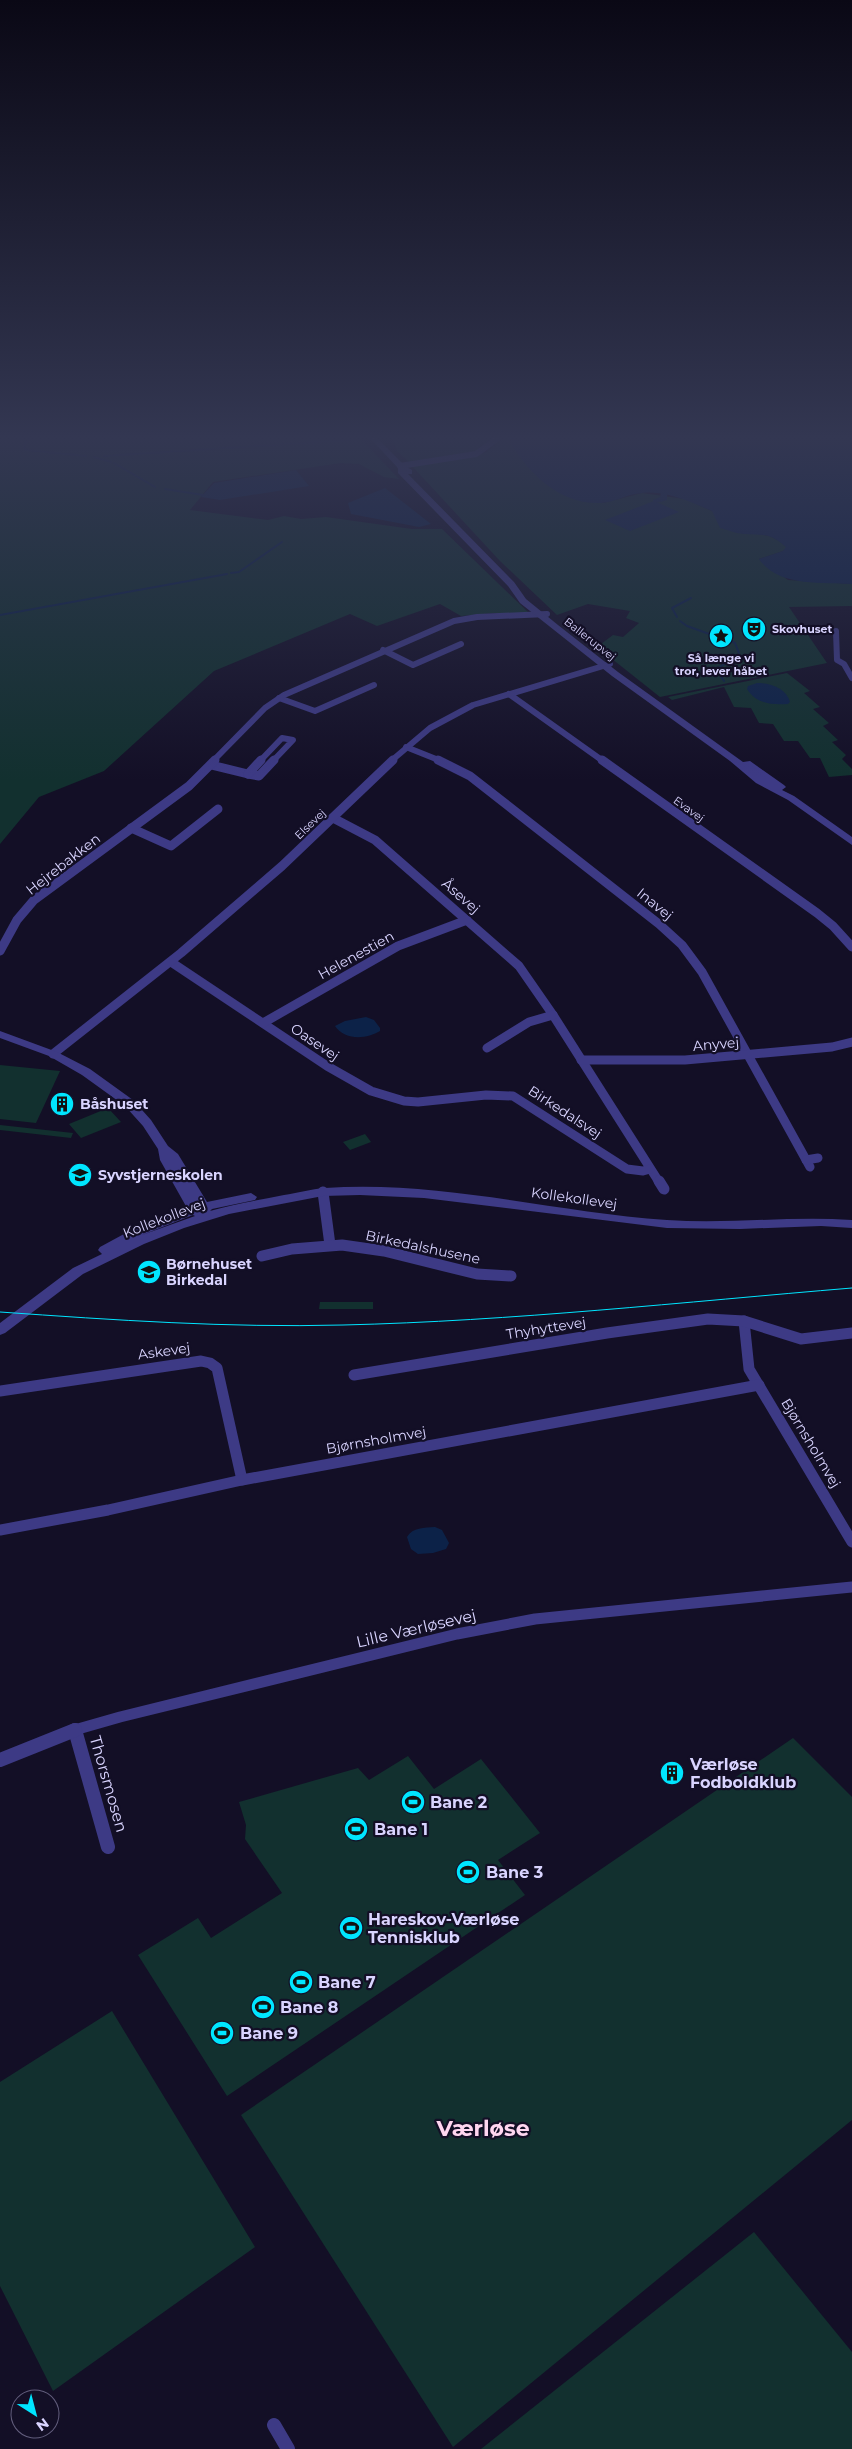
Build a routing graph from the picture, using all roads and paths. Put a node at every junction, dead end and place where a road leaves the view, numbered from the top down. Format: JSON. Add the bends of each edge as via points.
{"nodes":[{"id":1,"x":480,"y":552,"type":"edge"},
{"id":2,"x":544,"y":614,"type":"junction"},
{"id":3,"x":836,"y":631,"type":"dead end"},
{"id":4,"x":461,"y":644,"type":"dead end"},
{"id":5,"x":384,"y":650,"type":"junction"},
{"id":6,"x":844,"y":664,"type":"junction"},
{"id":7,"x":852,"y":664,"type":"edge"},
{"id":8,"x":607,"y":665,"type":"junction"},
{"id":9,"x":852,"y":678,"type":"edge"},
{"id":10,"x":374,"y":685,"type":"dead end"},
{"id":11,"x":509,"y":694,"type":"junction"},
{"id":12,"x":279,"y":698,"type":"junction"},
{"id":13,"x":406,"y":747,"type":"junction"},
{"id":14,"x":211,"y":765,"type":"junction"},
{"id":15,"x":248,"y":774,"type":"junction"},
{"id":16,"x":218,"y":809,"type":"dead end"},
{"id":17,"x":333,"y":818,"type":"junction"},
{"id":18,"x":131,"y":828,"type":"junction"},
{"id":19,"x":852,"y":842,"type":"edge"},
{"id":20,"x":467,"y":920,"type":"junction"},
{"id":21,"x":852,"y":947,"type":"edge"},
{"id":22,"x":0,"y":951,"type":"edge"},
{"id":23,"x":171,"y":962,"type":"junction"},
{"id":24,"x":553,"y":1015,"type":"junction"},
{"id":25,"x":263,"y":1023,"type":"junction"},
{"id":26,"x":0,"y":1034,"type":"edge"},
{"id":27,"x":852,"y":1042,"type":"edge"},
{"id":28,"x":486,"y":1048,"type":"dead end"},
{"id":29,"x":53,"y":1054,"type":"junction"},
{"id":30,"x":748,"y":1055,"type":"junction"},
{"id":31,"x":580,"y":1060,"type":"junction"},
{"id":32,"x":460,"y":1099,"type":"joint"},
{"id":33,"x":818,"y":1158,"type":"dead end"},
{"id":34,"x":650,"y":1169,"type":"junction"},
{"id":35,"x":664,"y":1189,"type":"dead end"},
{"id":36,"x":323,"y":1192,"type":"junction"},
{"id":37,"x":201,"y":1211,"type":"junction"},
{"id":38,"x":852,"y":1216,"type":"edge"},
{"id":39,"x":820,"y":1222,"type":"junction"},
{"id":40,"x":852,"y":1224,"type":"edge"},
{"id":41,"x":330,"y":1245,"type":"junction"},
{"id":42,"x":262,"y":1256,"type":"dead end"},
{"id":43,"x":511,"y":1276,"type":"dead end"},
{"id":44,"x":744,"y":1320,"type":"junction"},
{"id":45,"x":0,"y":1330,"type":"edge"},
{"id":46,"x":852,"y":1334,"type":"edge"},
{"id":47,"x":354,"y":1375,"type":"dead end"},
{"id":48,"x":759,"y":1385,"type":"junction"},
{"id":49,"x":0,"y":1390,"type":"edge"},
{"id":50,"x":242,"y":1480,"type":"junction"},
{"id":51,"x":0,"y":1530,"type":"edge"},
{"id":52,"x":852,"y":1542,"type":"edge"},
{"id":53,"x":852,"y":1587,"type":"edge"},
{"id":54,"x":75,"y":1730,"type":"junction"},
{"id":55,"x":0,"y":1760,"type":"edge"},
{"id":56,"x":108,"y":1847,"type":"dead end"},
{"id":57,"x":274,"y":2425,"type":"dead end"},
{"id":58,"x":288,"y":2449,"type":"edge"}],
"edges":[{"from":1,"to":2,"type":"street","name":"Ballerupvej","via":[[523,601]]},
{"from":2,"to":5,"type":"street","name":"Hejrebakken","via":[[464,618]]},
{"from":2,"to":8,"type":"street","name":"Ballerupvej"},
{"from":3,"to":6,"type":"street","via":[[838,660]]},
{"from":4,"to":5,"type":"street","via":[[413,665]]},
{"from":5,"to":12,"type":"street","name":"Hejrebakken"},
{"from":6,"to":7,"type":"street"},
{"from":6,"to":9,"type":"street"},
{"from":8,"to":11,"type":"street","name":"Elsevej"},
{"from":8,"to":19,"type":"street","name":"Ballerupvej","via":[[729,752],[764,773],[791,798]]},
{"from":10,"to":12,"type":"street","via":[[315,711]]},
{"from":11,"to":13,"type":"street","name":"Elsevej","via":[[456,713]]},
{"from":11,"to":21,"type":"street","name":"Evavej","via":[[817,913]]},
{"from":12,"to":14,"type":"street","name":"Hejrebakken","via":[[265,708]]},
{"from":13,"to":17,"type":"street","name":"Elsevej"},
{"from":13,"to":30,"type":"street","name":"Inavej","via":[[470,776],[659,924],[682,945],[702,972]]},
{"from":14,"to":15,"type":"street"},
{"from":14,"to":18,"type":"street","name":"Hejrebakken"},
{"from":15,"to":15,"type":"street","via":[[282,738],[293,740],[259,776]]},
{"from":16,"to":18,"type":"street","via":[[171,846]]},
{"from":17,"to":20,"type":"street","name":"Åsevej","via":[[375,840]]},
{"from":17,"to":23,"type":"street","name":"Elsevej"},
{"from":18,"to":22,"type":"street","name":"Hejrebakken","via":[[34,900],[17,920]]},
{"from":20,"to":24,"type":"street","name":"Åsevej","via":[[519,966]]},
{"from":20,"to":25,"type":"street","name":"Helenestien","via":[[398,946]]},
{"from":23,"to":25,"type":"street","name":"Oasevej"},
{"from":23,"to":29,"type":"street","name":"Elsevej"},
{"from":24,"to":28,"type":"street","via":[[529,1022]]},
{"from":24,"to":31,"type":"street","name":"Åsevej"},
{"from":25,"to":32,"type":"street","name":"Oasevej","via":[[372,1092],[407,1101]]},
{"from":26,"to":29,"type":"street"},
{"from":27,"to":30,"type":"street","name":"Anyvej"},
{"from":29,"to":37,"type":"street","via":[[94,1077],[147,1122],[164,1150],[166,1160]]},
{"from":30,"to":31,"type":"street","name":"Anyvej","via":[[685,1060]]},
{"from":30,"to":33,"type":"street","name":"Inavej","via":[[808,1163]]},
{"from":31,"to":34,"type":"street","name":"Åsevej"},
{"from":32,"to":34,"type":"street","name":"Birkedalsvej","via":[[498,1093],[513,1096],[627,1169],[643,1172]]},
{"from":34,"to":35,"type":"street","name":"Åsevej"},
{"from":36,"to":37,"type":"street","name":"Kollekollevej"},
{"from":36,"to":39,"type":"street","name":"Kollekollevej","via":[[424,1194],[667,1224]]},
{"from":36,"to":41,"type":"street"},
{"from":37,"to":45,"type":"street","name":"Kollekollevej","via":[[78,1271]]},
{"from":38,"to":39,"type":"street","name":"Kollekollevej"},
{"from":39,"to":40,"type":"street","name":"Kollekollevej"},
{"from":41,"to":42,"type":"street","name":"Birkedalshusene"},
{"from":41,"to":43,"type":"street","name":"Birkedalshusene","via":[[384,1250],[477,1274]]},
{"from":44,"to":46,"type":"street","name":"Thyhyttevej","via":[[802,1339]]},
{"from":44,"to":47,"type":"street","name":"Thyhyttevej","via":[[708,1319],[635,1329]]},
{"from":44,"to":48,"type":"street","name":"Bjørnsholmvej","via":[[749,1369]]},
{"from":48,"to":50,"type":"street","name":"Bjørnsholmvej"},
{"from":48,"to":52,"type":"street","name":"Bjørnsholmvej"},
{"from":49,"to":50,"type":"street","name":"Askevej","via":[[202,1361],[210,1363],[217,1368]]},
{"from":50,"to":51,"type":"street","name":"Bjørnsholmvej"},
{"from":53,"to":54,"type":"street","name":"Lille Værløsevej","via":[[607,1610],[501,1625],[186,1700]]},
{"from":54,"to":55,"type":"street","name":"Lille Værløsevej"},
{"from":54,"to":56,"type":"street","name":"Thorsmosen"},
{"from":57,"to":58,"type":"street"}]}
